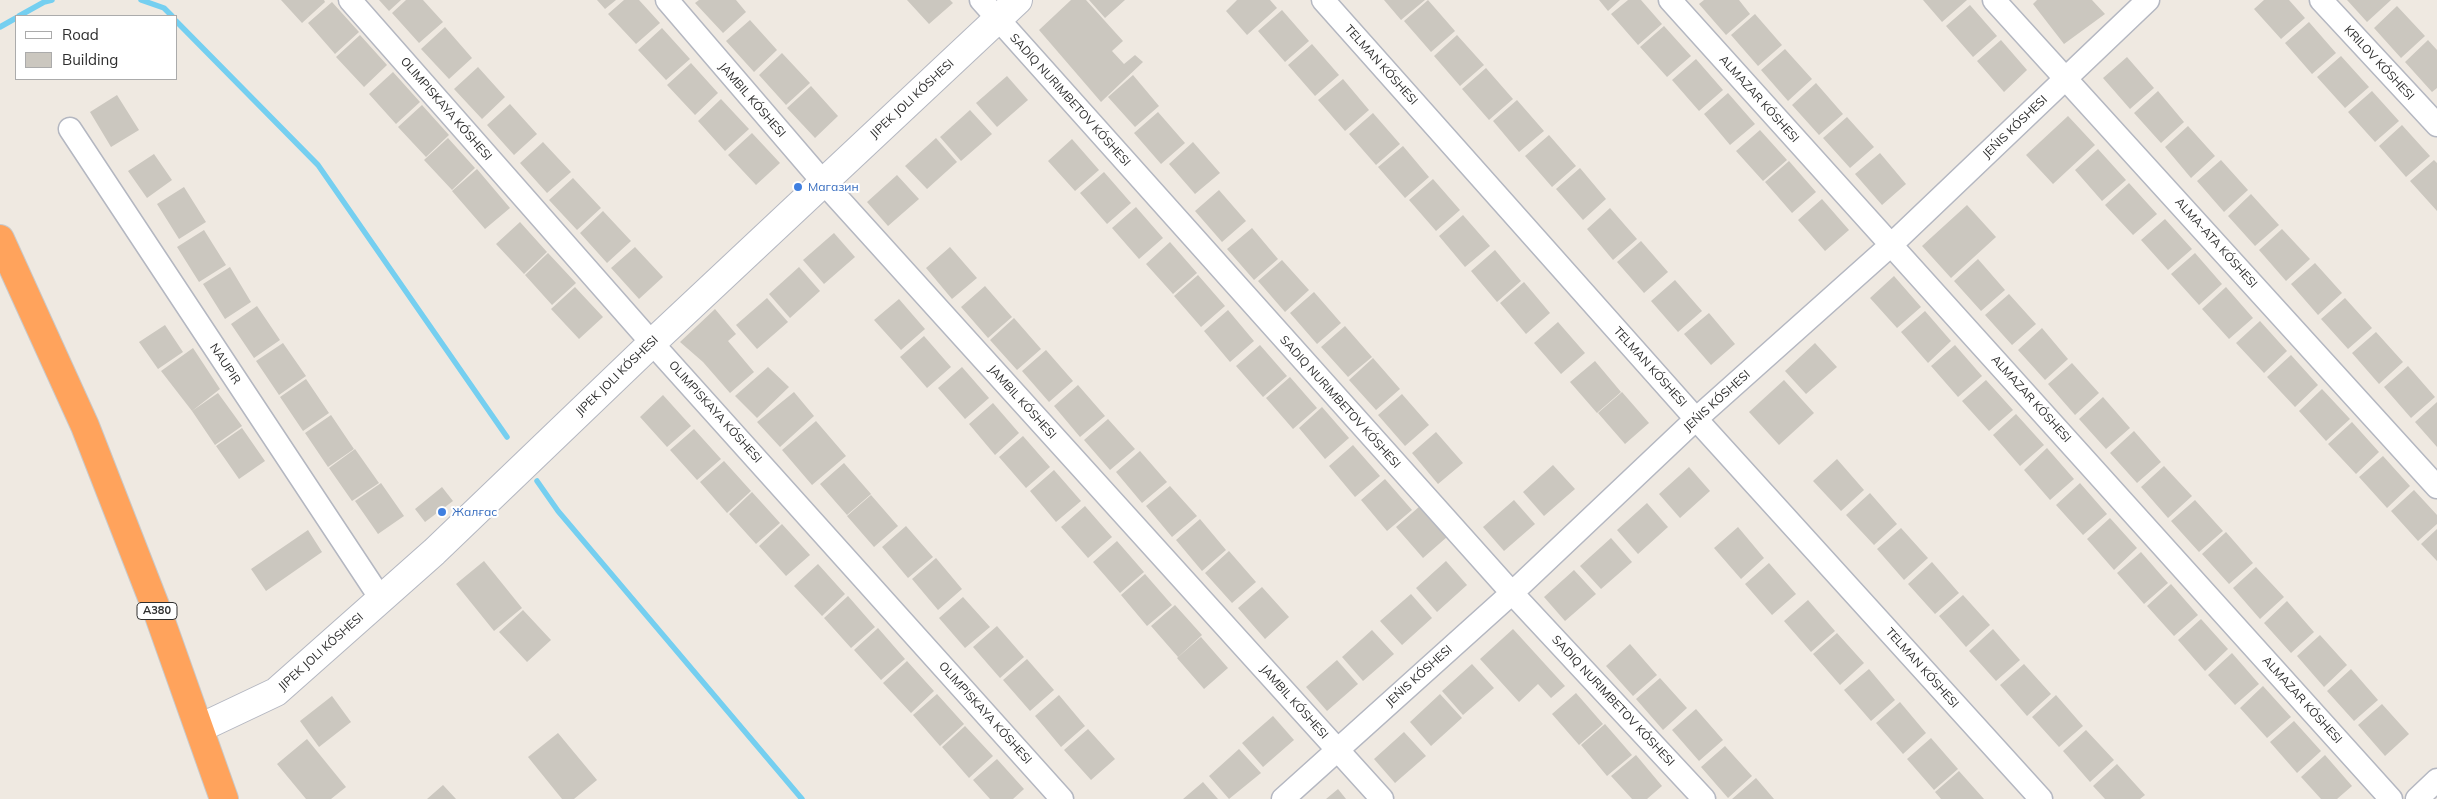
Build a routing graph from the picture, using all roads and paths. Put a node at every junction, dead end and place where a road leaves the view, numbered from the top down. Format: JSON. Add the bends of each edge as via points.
{"nodes":[{"id":1,"x":350,"y":0,"type":"edge"},
{"id":2,"x":667,"y":0,"type":"edge"},
{"id":3,"x":1018,"y":0,"type":"edge"},
{"id":4,"x":1323,"y":0,"type":"edge"},
{"id":5,"x":1670,"y":0,"type":"edge"},
{"id":6,"x":1994,"y":0,"type":"edge"},
{"id":7,"x":2148,"y":0,"type":"edge"},
{"id":8,"x":2321,"y":0,"type":"edge"},
{"id":9,"x":989,"y":9,"type":"edge"},
{"id":10,"x":2066,"y":78,"type":"junction"},
{"id":11,"x":2437,"y":126,"type":"edge"},
{"id":12,"x":70,"y":129,"type":"dead end"},
{"id":13,"x":824,"y":183,"type":"junction"},
{"id":14,"x":0,"y":239,"type":"edge"},
{"id":15,"x":1891,"y":245,"type":"junction"},
{"id":16,"x":652,"y":343,"type":"junction"},
{"id":17,"x":1696,"y":419,"type":"junction"},
{"id":18,"x":2437,"y":487,"type":"edge"},
{"id":19,"x":1512,"y":593,"type":"junction"},
{"id":20,"x":381,"y":598,"type":"junction"},
{"id":21,"x":200,"y":728,"type":"junction"},
{"id":22,"x":1338,"y":749,"type":"junction"},
{"id":23,"x":2437,"y":780,"type":"edge"},
{"id":24,"x":224,"y":799,"type":"edge"},
{"id":25,"x":1062,"y":799,"type":"edge"},
{"id":26,"x":1283,"y":799,"type":"edge"},
{"id":27,"x":1382,"y":799,"type":"edge"},
{"id":28,"x":1704,"y":799,"type":"edge"},
{"id":29,"x":2041,"y":799,"type":"edge"},
{"id":30,"x":2391,"y":799,"type":"edge"},
{"id":31,"x":2417,"y":799,"type":"edge"}],
"edges":[{"from":1,"to":16,"type":"street","name":"OLIMPISKAYA KÓSHESI"},
{"from":2,"to":13,"type":"street"},
{"from":3,"to":9,"type":"street"},
{"from":4,"to":17,"type":"street","name":"TELMAN KÓSHESI"},
{"from":5,"to":15,"type":"street","name":"ALMAZAR KÓSHESI"},
{"from":6,"to":10,"type":"street","name":"ALMA-ATA KÓSHESI"},
{"from":7,"to":10,"type":"street","name":"JEŃIS KÓSHESI"},
{"from":8,"to":11,"type":"street"},
{"from":9,"to":13,"type":"street"},
{"from":9,"to":19,"type":"street"},
{"from":10,"to":15,"type":"street","name":"JEŃIS KÓSHESI"},
{"from":10,"to":18,"type":"street","name":"ALMA-ATA KÓSHESI"},
{"from":12,"to":20,"type":"street","name":"NAUPIR"},
{"from":13,"to":16,"type":"street"},
{"from":13,"to":22,"type":"street"},
{"from":14,"to":21,"type":"highway","number":"A380","via":[[85,426]]},
{"from":15,"to":17,"type":"street","name":"JEŃIS KÓSHESI"},
{"from":15,"to":30,"type":"street","name":"ALMAZAR KÓSHESI"},
{"from":16,"to":20,"type":"street","via":[[434,552]]},
{"from":16,"to":25,"type":"street","name":"OLIMPISKAYA KÓSHESI"},
{"from":17,"to":19,"type":"street","name":"JEŃIS KÓSHESI"},
{"from":17,"to":29,"type":"street","name":"TELMAN KÓSHESI"},
{"from":19,"to":22,"type":"street","name":"JEŃIS KÓSHESI"},
{"from":19,"to":28,"type":"street"},
{"from":20,"to":21,"type":"street","via":[[276,692]]},
{"from":21,"to":24,"type":"highway","number":"A380"},
{"from":22,"to":26,"type":"street","name":"JEŃIS KÓSHESI"},
{"from":22,"to":27,"type":"street"},
{"from":23,"to":31,"type":"street"}]}
